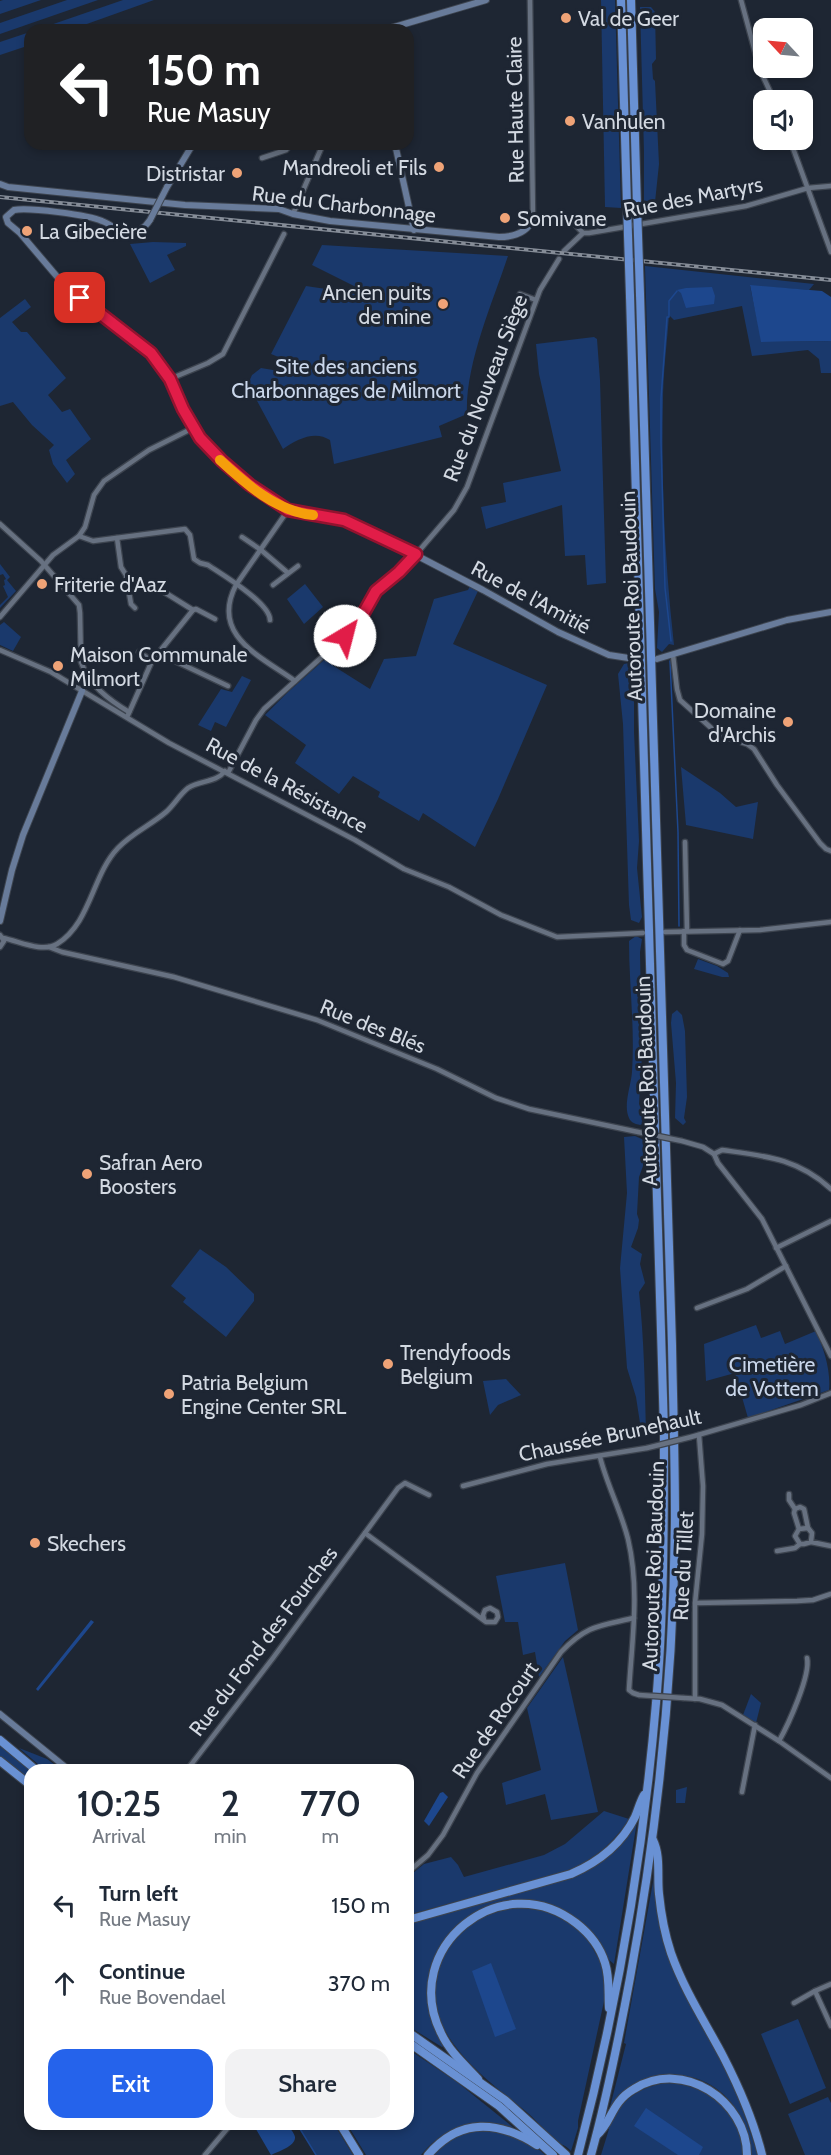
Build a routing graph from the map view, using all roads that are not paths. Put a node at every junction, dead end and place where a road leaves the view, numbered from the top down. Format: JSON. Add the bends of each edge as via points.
{"nodes":[{"id":1,"x":486,"y":0,"type":"edge"},
{"id":2,"x":530,"y":0,"type":"edge"},
{"id":3,"x":621,"y":0,"type":"edge"},
{"id":4,"x":631,"y":0,"type":"edge"},
{"id":5,"x":741,"y":0,"type":"edge"},
{"id":6,"x":404,"y":24,"type":"edge"},
{"id":7,"x":769,"y":90,"type":"edge"},
{"id":8,"x":189,"y":150,"type":"edge"},
{"id":9,"x":286,"y":150,"type":"edge"},
{"id":10,"x":320,"y":150,"type":"edge"},
{"id":11,"x":396,"y":150,"type":"edge"},
{"id":12,"x":794,"y":150,"type":"edge"},
{"id":13,"x":262,"y":158,"type":"dead end"},
{"id":14,"x":0,"y":184,"type":"edge"},
{"id":15,"x":831,"y":186,"type":"edge"},
{"id":16,"x":808,"y":188,"type":"junction"},
{"id":17,"x":293,"y":214,"type":"junction"},
{"id":18,"x":3,"y":217,"type":"edge"},
{"id":19,"x":533,"y":219,"type":"junction"},
{"id":20,"x":414,"y":230,"type":"junction"},
{"id":21,"x":583,"y":233,"type":"junction"},
{"id":22,"x":284,"y":234,"type":"dead end"},
{"id":23,"x":564,"y":250,"type":"dead end"},
{"id":24,"x":831,"y":252,"type":"edge"},
{"id":25,"x":559,"y":260,"type":"dead end"},
{"id":26,"x":519,"y":294,"type":"dead end"},
{"id":27,"x":536,"y":300,"type":"junction"},
{"id":28,"x":170,"y":379,"type":"junction"},
{"id":29,"x":193,"y":428,"type":"junction"},
{"id":30,"x":288,"y":510,"type":"junction"},
{"id":31,"x":0,"y":524,"type":"edge"},
{"id":32,"x":79,"y":536,"type":"junction"},
{"id":33,"x":242,"y":537,"type":"dead end"},
{"id":34,"x":117,"y":538,"type":"junction"},
{"id":35,"x":261,"y":550,"type":"junction"},
{"id":36,"x":416,"y":554,"type":"junction"},
{"id":37,"x":45,"y":566,"type":"junction"},
{"id":38,"x":298,"y":566,"type":"dead end"},
{"id":39,"x":288,"y":573,"type":"junction"},
{"id":40,"x":236,"y":585,"type":"junction"},
{"id":41,"x":273,"y":585,"type":"dead end"},
{"id":42,"x":156,"y":587,"type":"dead end"},
{"id":43,"x":135,"y":608,"type":"dead end"},
{"id":44,"x":193,"y":610,"type":"junction"},
{"id":45,"x":831,"y":612,"type":"edge"},
{"id":46,"x":0,"y":617,"type":"edge"},
{"id":47,"x":215,"y":620,"type":"dead end"},
{"id":48,"x":270,"y":620,"type":"dead end"},
{"id":49,"x":0,"y":650,"type":"edge"},
{"id":50,"x":139,"y":652,"type":"dead end"},
{"id":51,"x":158,"y":653,"type":"junction"},
{"id":52,"x":673,"y":655,"type":"junction"},
{"id":53,"x":635,"y":659,"type":"dead end"},
{"id":54,"x":657,"y":659,"type":"dead end"},
{"id":55,"x":152,"y":661,"type":"junction"},
{"id":56,"x":295,"y":681,"type":"junction"},
{"id":57,"x":228,"y":686,"type":"dead end"},
{"id":58,"x":82,"y":691,"type":"junction"},
{"id":59,"x":128,"y":715,"type":"junction"},
{"id":60,"x":226,"y":772,"type":"junction"},
{"id":61,"x":685,"y":842,"type":"dead end"},
{"id":62,"x":831,"y":851,"type":"edge"},
{"id":63,"x":0,"y":921,"type":"edge"},
{"id":64,"x":831,"y":922,"type":"edge"},
{"id":65,"x":740,"y":930,"type":"junction"},
{"id":66,"x":685,"y":931,"type":"junction"},
{"id":67,"x":665,"y":932,"type":"dead end"},
{"id":68,"x":643,"y":933,"type":"dead end"},
{"id":69,"x":4,"y":938,"type":"edge"},
{"id":70,"x":0,"y":947,"type":"edge"},
{"id":71,"x":49,"y":947,"type":"junction"},
{"id":72,"x":714,"y":1154,"type":"junction"},
{"id":73,"x":831,"y":1189,"type":"edge"},
{"id":74,"x":831,"y":1221,"type":"edge"},
{"id":75,"x":776,"y":1248,"type":"junction"},
{"id":76,"x":786,"y":1266,"type":"junction"},
{"id":77,"x":697,"y":1308,"type":"dead end"},
{"id":78,"x":831,"y":1356,"type":"edge"},
{"id":79,"x":831,"y":1393,"type":"edge"},
{"id":80,"x":699,"y":1435,"type":"junction"},
{"id":81,"x":600,"y":1457,"type":"junction"},
{"id":82,"x":463,"y":1486,"type":"dead end"},
{"id":83,"x":789,"y":1494,"type":"dead end"},
{"id":84,"x":429,"y":1495,"type":"dead end"},
{"id":85,"x":795,"y":1509,"type":"junction"},
{"id":86,"x":799,"y":1528,"type":"junction"},
{"id":87,"x":808,"y":1528,"type":"junction"},
{"id":88,"x":365,"y":1533,"type":"junction"},
{"id":89,"x":811,"y":1542,"type":"junction"},
{"id":90,"x":800,"y":1544,"type":"junction"},
{"id":91,"x":831,"y":1546,"type":"edge"},
{"id":92,"x":777,"y":1551,"type":"dead end"},
{"id":93,"x":831,"y":1594,"type":"edge"},
{"id":94,"x":695,"y":1603,"type":"junction"},
{"id":95,"x":634,"y":1618,"type":"junction"},
{"id":96,"x":484,"y":1620,"type":"dead end"},
{"id":97,"x":807,"y":1658,"type":"dead end"},
{"id":98,"x":695,"y":1699,"type":"junction"},
{"id":99,"x":0,"y":1714,"type":"edge"},
{"id":100,"x":754,"y":1725,"type":"junction"},
{"id":101,"x":0,"y":1740,"type":"edge"},
{"id":102,"x":779,"y":1741,"type":"junction"},
{"id":103,"x":0,"y":1761,"type":"edge"},
{"id":104,"x":29,"y":1764,"type":"edge"},
{"id":105,"x":62,"y":1764,"type":"edge"},
{"id":106,"x":192,"y":1764,"type":"edge"},
{"id":107,"x":831,"y":1778,"type":"edge"},
{"id":108,"x":24,"y":1780,"type":"edge"},
{"id":109,"x":647,"y":1788,"type":"junction"},
{"id":110,"x":742,"y":1792,"type":"dead end"},
{"id":111,"x":652,"y":1838,"type":"junction"},
{"id":112,"x":414,"y":1867,"type":"edge"},
{"id":113,"x":414,"y":1918,"type":"edge"},
{"id":114,"x":831,"y":1984,"type":"edge"},
{"id":115,"x":815,"y":1991,"type":"junction"},
{"id":116,"x":794,"y":2003,"type":"dead end"},
{"id":117,"x":829,"y":2018,"type":"edge"},
{"id":118,"x":610,"y":2019,"type":"junction"},
{"id":119,"x":831,"y":2026,"type":"edge"},
{"id":120,"x":414,"y":2036,"type":"edge"},
{"id":121,"x":414,"y":2046,"type":"edge"},
{"id":122,"x":478,"y":2079,"type":"junction"},
{"id":123,"x":226,"y":2130,"type":"edge"},
{"id":124,"x":344,"y":2130,"type":"edge"},
{"id":125,"x":596,"y":2136,"type":"junction"},
{"id":126,"x":564,"y":2153,"type":"edge"},
{"id":127,"x":552,"y":2154,"type":"edge"},
{"id":128,"x":206,"y":2155,"type":"edge"},
{"id":129,"x":359,"y":2155,"type":"edge"},
{"id":130,"x":428,"y":2155,"type":"edge"},
{"id":131,"x":578,"y":2155,"type":"edge"},
{"id":132,"x":591,"y":2155,"type":"edge"},
{"id":133,"x":747,"y":2155,"type":"edge"},
{"id":134,"x":762,"y":2155,"type":"edge"}],
"edges":[{"from":1,"to":6,"type":"street"},
{"from":2,"to":19,"type":"street","name":"Rue Haute Claire"},
{"from":3,"to":109,"type":"highway","name":"Autoroute Roi Baudouin","bridge":true,"via":[[664,1431],[662,1601]]},
{"from":4,"to":111,"type":"highway","name":"Autoroute Roi Baudouin","bridge":true,"via":[[675,1518],[663,1744]]},
{"from":5,"to":7,"type":"street"},
{"from":8,"to":18,"type":"street","bridge":true,"via":[[142,229],[128,233],[98,219],[23,208]]},
{"from":9,"to":13,"type":"street"},
{"from":10,"to":17,"type":"street"},
{"from":11,"to":20,"type":"street"},
{"from":12,"to":16,"type":"street"},
{"from":14,"to":17,"type":"street","name":"Rue du Charbonnage","via":[[185,205],[279,208]]},
{"from":15,"to":16,"type":"street","name":"Rue des Martyrs"},
{"from":16,"to":21,"type":"street","name":"Rue des Martyrs","via":[[746,206]]},
{"from":16,"to":24,"type":"street"},
{"from":17,"to":20,"type":"street","name":"Rue du Charbonnage"},
{"from":18,"to":28,"type":"street","via":[[59,280],[151,353]]},
{"from":19,"to":20,"type":"street","name":"Rue du Charbonnage","via":[[520,234],[510,237]]},
{"from":19,"to":21,"type":"street","via":[[570,219]]},
{"from":21,"to":23,"type":"street"},
{"from":22,"to":28,"type":"street","via":[[223,354]]},
{"from":25,"to":27,"type":"street","name":"Rue du Nouveau Siège"},
{"from":26,"to":27,"type":"street"},
{"from":27,"to":36,"type":"street","name":"Rue du Nouveau Siège","via":[[468,487]]},
{"from":28,"to":29,"type":"street"},
{"from":29,"to":30,"type":"street","via":[[222,461]]},
{"from":29,"to":32,"type":"street","via":[[149,450],[104,481],[94,495]]},
{"from":30,"to":35,"type":"street"},
{"from":30,"to":36,"type":"street","name":"Rue de l'Amitié","via":[[344,520]]},
{"from":31,"to":37,"type":"street"},
{"from":32,"to":34,"type":"street","via":[[90,541]]},
{"from":32,"to":37,"type":"street"},
{"from":33,"to":35,"type":"street"},
{"from":34,"to":40,"type":"street","via":[[185,529],[190,535],[193,557]]},
{"from":34,"to":43,"type":"street","via":[[130,604]]},
{"from":35,"to":39,"type":"street"},
{"from":35,"to":40,"type":"street"},
{"from":36,"to":53,"type":"street","name":"Rue de l'Amitié","via":[[558,632],[609,655]]},
{"from":36,"to":56,"type":"street","name":"Rue du Nouveau Siège","via":[[376,591],[353,629]]},
{"from":37,"to":46,"type":"street"},
{"from":37,"to":59,"type":"street","via":[[78,605],[81,662],[86,674]]},
{"from":38,"to":39,"type":"street"},
{"from":39,"to":41,"type":"street"},
{"from":40,"to":48,"type":"street","via":[[261,603]]},
{"from":40,"to":56,"type":"street","via":[[228,605],[232,630],[240,641]]},
{"from":42,"to":44,"type":"street"},
{"from":44,"to":47,"type":"street"},
{"from":44,"to":51,"type":"street"},
{"from":45,"to":52,"type":"street","via":[[787,620]]},
{"from":49,"to":58,"type":"street","name":"Rue de la Résistance","via":[[51,672]]},
{"from":50,"to":55,"type":"street"},
{"from":51,"to":55,"type":"street"},
{"from":51,"to":57,"type":"street"},
{"from":52,"to":54,"type":"street"},
{"from":52,"to":62,"type":"street","via":[[680,700],[719,735],[754,749],[820,843]]},
{"from":55,"to":59,"type":"street"},
{"from":56,"to":60,"type":"street","name":"Rue du Nouveau Siège","via":[[261,713]]},
{"from":58,"to":59,"type":"street","name":"Rue de la Résistance"},
{"from":58,"to":63,"type":"street","via":[[22,835]]},
{"from":59,"to":60,"type":"street","name":"Rue de la Résistance","via":[[169,743]]},
{"from":60,"to":68,"type":"street","name":"Rue de la Résistance","via":[[418,875],[545,933],[564,937]]},
{"from":60,"to":71,"type":"street","via":[[187,789],[166,812],[117,849],[79,921]]},
{"from":61,"to":66,"type":"street"},
{"from":64,"to":65,"type":"street"},
{"from":65,"to":66,"type":"street"},
{"from":65,"to":66,"type":"street","via":[[728,961],[723,964],[687,950]]},
{"from":66,"to":67,"type":"street"},
{"from":69,"to":70,"type":"street"},
{"from":69,"to":71,"type":"street","name":"Rue des Blés"},
{"from":71,"to":72,"type":"street","name":"Rue des Blés","bridge":true,"via":[[174,977],[317,1020],[495,1098],[529,1109],[682,1141]]},
{"from":72,"to":73,"type":"street","via":[[722,1150],[787,1161]]},
{"from":72,"to":75,"type":"street","via":[[762,1219]]},
{"from":74,"to":75,"type":"street"},
{"from":75,"to":76,"type":"street"},
{"from":76,"to":77,"type":"street","via":[[747,1289]]},
{"from":76,"to":78,"type":"street"},
{"from":79,"to":80,"type":"street","name":"Chaussée Brunehault"},
{"from":80,"to":81,"type":"street","name":"Chaussée Brunehault","bridge":true},
{"from":80,"to":94,"type":"street","name":"Rue du Tillet","via":[[704,1486]]},
{"from":81,"to":82,"type":"street","name":"Chaussée Brunehault","via":[[547,1464]]},
{"from":81,"to":95,"type":"street","via":[[627,1538],[634,1582]]},
{"from":83,"to":85,"type":"street"},
{"from":84,"to":88,"type":"street","name":"Rue du Fond des Fourches","via":[[405,1483]]},
{"from":85,"to":86,"type":"street"},
{"from":85,"to":87,"type":"street","via":[[804,1509]]},
{"from":86,"to":87,"type":"street"},
{"from":86,"to":90,"type":"street","via":[[795,1536]]},
{"from":87,"to":89,"type":"street"},
{"from":88,"to":96,"type":"street"},
{"from":88,"to":106,"type":"street","name":"Rue du Fond des Fourches"},
{"from":89,"to":90,"type":"street"},
{"from":89,"to":91,"type":"street"},
{"from":90,"to":92,"type":"street"},
{"from":93,"to":94,"type":"street","via":[[813,1600]]},
{"from":94,"to":98,"type":"street","name":"Rue du Tillet"},
{"from":95,"to":98,"type":"street","bridge":true,"via":[[629,1690],[639,1695]]},
{"from":95,"to":112,"type":"street","name":"Rue de Rocourt","via":[[595,1627],[576,1636],[561,1652],[477,1773],[443,1835]]},
{"from":97,"to":102,"type":"street","via":[[796,1705]]},
{"from":98,"to":100,"type":"street","via":[[718,1703]]},
{"from":99,"to":105,"type":"street"},
{"from":100,"to":102,"type":"street"},
{"from":100,"to":110,"type":"street"},
{"from":101,"to":104,"type":"highway"},
{"from":102,"to":107,"type":"street"},
{"from":103,"to":108,"type":"highway"},
{"from":109,"to":113,"type":"highway","via":[[626,1832],[589,1866]]},
{"from":109,"to":118,"type":"highway","name":"Autoroute Roi Baudouin","via":[[638,1866]]},
{"from":111,"to":125,"type":"highway","name":"Autoroute Roi Baudouin","via":[[617,2047]]},
{"from":111,"to":134,"type":"highway","via":[[657,1848],[659,1895],[671,1951],[696,2010],[723,2056]]},
{"from":114,"to":115,"type":"street"},
{"from":115,"to":116,"type":"street"},
{"from":115,"to":117,"type":"street"},
{"from":117,"to":119,"type":"street"},
{"from":118,"to":122,"type":"highway","via":[[605,1964],[581,1926],[558,1911],[530,1903],[484,1911],[447,1942],[438,1958],[431,1989],[441,2033]]},
{"from":118,"to":131,"type":"highway"},
{"from":120,"to":122,"type":"highway"},
{"from":121,"to":127,"type":"highway","via":[[499,2106]]},
{"from":122,"to":126,"type":"highway"},
{"from":123,"to":128,"type":"street"},
{"from":124,"to":129,"type":"highway"},
{"from":125,"to":132,"type":"highway","name":"Autoroute Roi Baudouin"},
{"from":125,"to":133,"type":"highway","via":[[613,2109],[634,2088],[662,2080],[686,2080],[709,2089],[726,2102],[743,2129]]},
{"from":127,"to":130,"type":"highway","via":[[516,2132],[480,2126],[459,2131]]}]}
